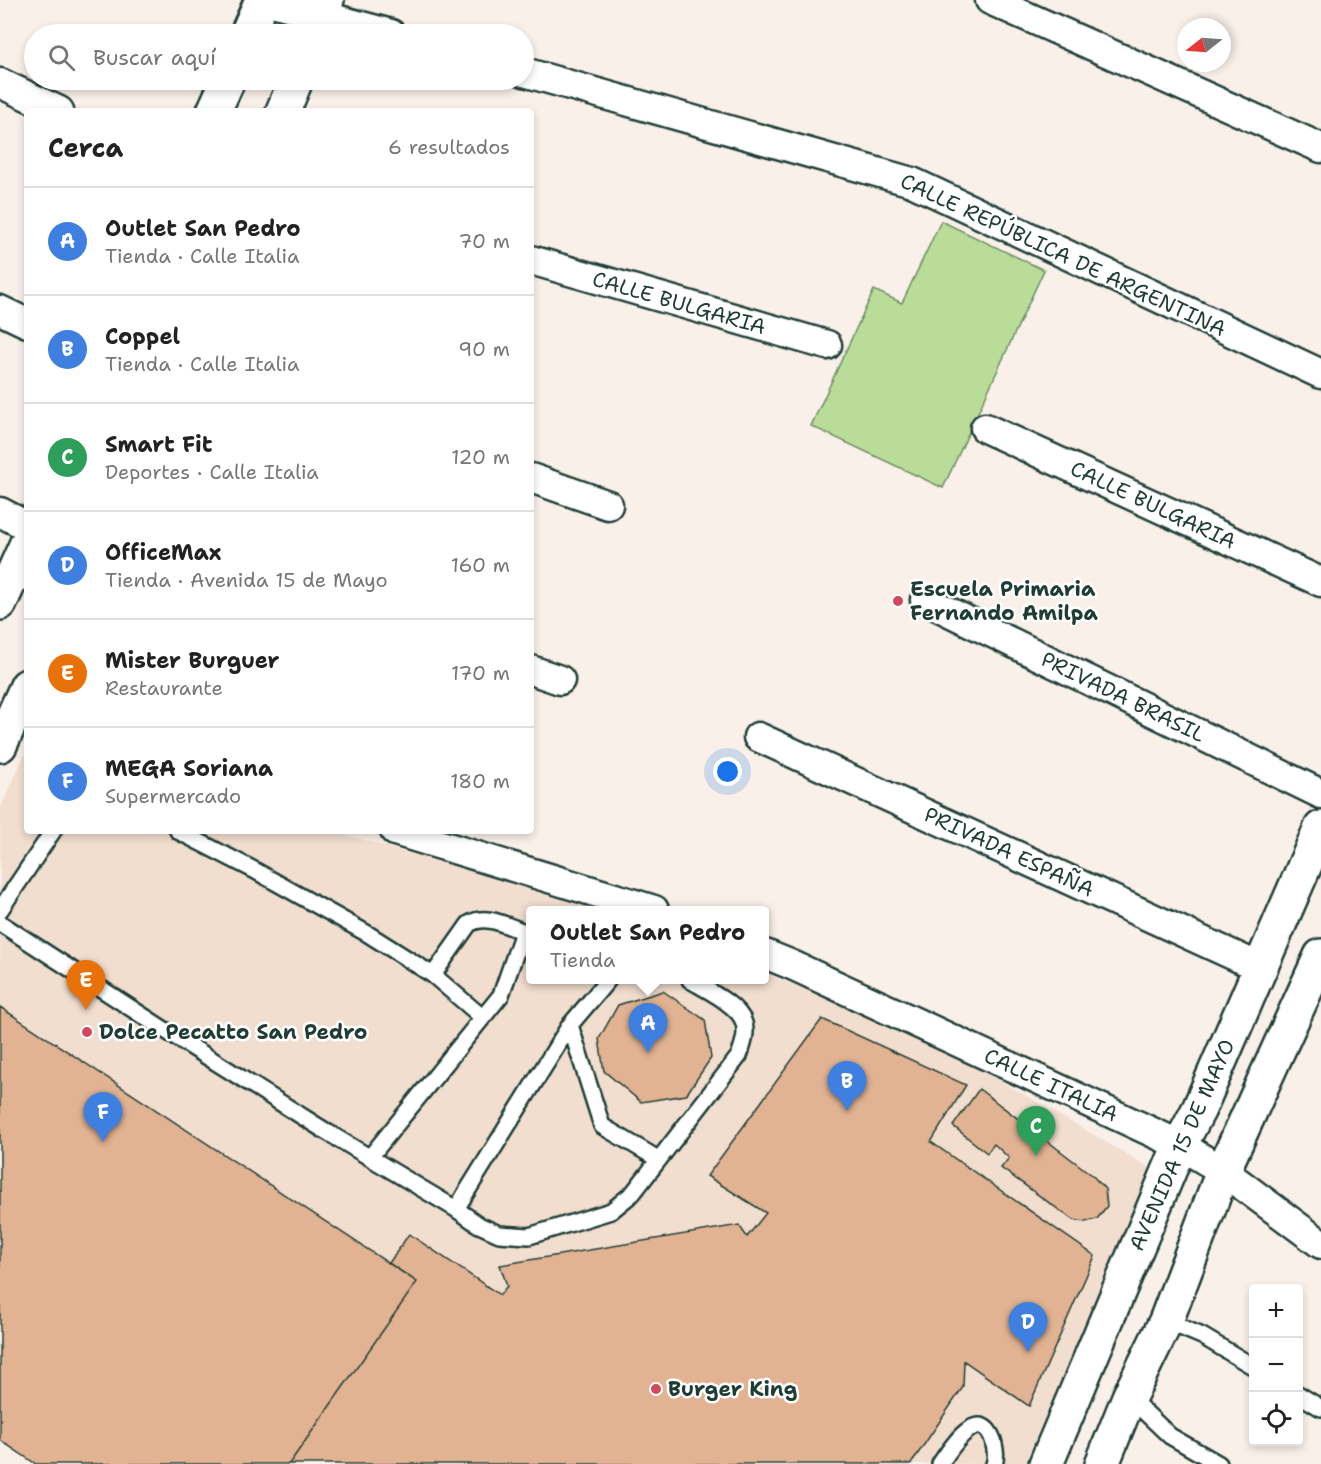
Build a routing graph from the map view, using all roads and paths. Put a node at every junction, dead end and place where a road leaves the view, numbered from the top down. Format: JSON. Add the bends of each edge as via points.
{"nodes":[{"id":1,"x":263,"y":0,"type":"edge"},
{"id":2,"x":990,"y":0,"type":"edge"},
{"id":3,"x":321,"y":16,"type":"edge"},
{"id":4,"x":252,"y":24,"type":"edge"},
{"id":5,"x":352,"y":24,"type":"edge"},
{"id":6,"x":534,"y":75,"type":"edge"},
{"id":7,"x":0,"y":83,"type":"edge"},
{"id":8,"x":223,"y":90,"type":"edge"},
{"id":9,"x":292,"y":90,"type":"edge"},
{"id":10,"x":53,"y":108,"type":"edge"},
{"id":11,"x":215,"y":108,"type":"edge"},
{"id":12,"x":284,"y":108,"type":"edge"},
{"id":13,"x":1321,"y":148,"type":"edge"},
{"id":14,"x":534,"y":261,"type":"edge"},
{"id":15,"x":0,"y":310,"type":"edge"},
{"id":16,"x":24,"y":322,"type":"edge"},
{"id":17,"x":827,"y":345,"type":"dead end"},
{"id":18,"x":1321,"y":374,"type":"edge"},
{"id":19,"x":986,"y":428,"type":"dead end"},
{"id":20,"x":534,"y":479,"type":"edge"},
{"id":21,"x":608,"y":505,"type":"dead end"},
{"id":22,"x":0,"y":512,"type":"edge"},
{"id":23,"x":24,"y":524,"type":"edge"},
{"id":24,"x":24,"y":550,"type":"edge"},
{"id":25,"x":1321,"y":582,"type":"edge"},
{"id":26,"x":925,"y":600,"type":"dead end"},
{"id":27,"x":0,"y":603,"type":"edge"},
{"id":28,"x":534,"y":671,"type":"edge"},
{"id":29,"x":560,"y":680,"type":"dead end"},
{"id":30,"x":24,"y":692,"type":"edge"},
{"id":31,"x":13,"y":716,"type":"edge"},
{"id":32,"x":758,"y":737,"type":"dead end"},
{"id":33,"x":0,"y":746,"type":"edge"},
{"id":34,"x":1321,"y":794,"type":"edge"},
{"id":35,"x":1321,"y":828,"type":"edge"},
{"id":36,"x":51,"y":834,"type":"edge"},
{"id":37,"x":405,"y":834,"type":"edge"},
{"id":38,"x":200,"y":836,"type":"edge"},
{"id":39,"x":641,"y":906,"type":"edge"},
{"id":40,"x":0,"y":910,"type":"edge"},
{"id":41,"x":0,"y":923,"type":"edge"},
{"id":42,"x":526,"y":933,"type":"edge"},
{"id":43,"x":526,"y":935,"type":"edge"},
{"id":44,"x":769,"y":956,"type":"edge"},
{"id":45,"x":1321,"y":956,"type":"edge"},
{"id":46,"x":1259,"y":968,"type":"junction"},
{"id":47,"x":433,"y":975,"type":"junction"},
{"id":48,"x":605,"y":984,"type":"edge"},
{"id":49,"x":696,"y":984,"type":"edge"},
{"id":50,"x":482,"y":1017,"type":"junction"},
{"id":51,"x":570,"y":1025,"type":"junction"},
{"id":52,"x":1180,"y":1145,"type":"junction"},
{"id":53,"x":370,"y":1157,"type":"junction"},
{"id":54,"x":658,"y":1159,"type":"junction"},
{"id":55,"x":1223,"y":1171,"type":"junction"},
{"id":56,"x":456,"y":1209,"type":"junction"},
{"id":57,"x":1321,"y":1244,"type":"edge"},
{"id":58,"x":1166,"y":1321,"type":"junction"},
{"id":59,"x":1249,"y":1364,"type":"edge"},
{"id":60,"x":1129,"y":1397,"type":"junction"},
{"id":61,"x":1303,"y":1397,"type":"edge"},
{"id":62,"x":1321,"y":1408,"type":"edge"},
{"id":63,"x":940,"y":1464,"type":"edge"},
{"id":64,"x":994,"y":1464,"type":"edge"},
{"id":65,"x":1046,"y":1464,"type":"edge"},
{"id":66,"x":1102,"y":1464,"type":"edge"},
{"id":67,"x":1219,"y":1464,"type":"edge"}],
"edges":[{"from":1,"to":3,"type":"street"},
{"from":1,"to":4,"type":"main road"},
{"from":2,"to":13,"type":"street"},
{"from":3,"to":5,"type":"street"},
{"from":6,"to":18,"type":"street","name":"CALLE REPÚBLICA DE ARGENTINA","via":[[912,182]]},
{"from":7,"to":10,"type":"street"},
{"from":8,"to":11,"type":"main road"},
{"from":9,"to":12,"type":"main road"},
{"from":14,"to":17,"type":"street","name":"CALLE BULGARIA"},
{"from":15,"to":16,"type":"street"},
{"from":19,"to":25,"type":"street","name":"CALLE BULGARIA"},
{"from":20,"to":21,"type":"street"},
{"from":22,"to":23,"type":"street"},
{"from":24,"to":27,"type":"main road"},
{"from":26,"to":34,"type":"street","name":"PRIVADA BRASIL"},
{"from":28,"to":29,"type":"street"},
{"from":30,"to":31,"type":"main road"},
{"from":31,"to":33,"type":"main road"},
{"from":32,"to":46,"type":"street","name":"PRIVADA ESPAÑA"},
{"from":35,"to":46,"type":"main road","name":"AVENIDA 15 DE MAYO"},
{"from":36,"to":40,"type":"lane"},
{"from":37,"to":39,"type":"street"},
{"from":38,"to":47,"type":"lane"},
{"from":41,"to":53,"type":"lane"},
{"from":42,"to":47,"type":"lane","via":[[488,919],[475,921]]},
{"from":43,"to":50,"type":"lane","via":[[501,994]]},
{"from":44,"to":52,"type":"street","name":"CALLE ITALIA"},
{"from":45,"to":55,"type":"main road"},
{"from":46,"to":52,"type":"main road","name":"AVENIDA 15 DE MAYO"},
{"from":47,"to":50,"type":"lane"},
{"from":48,"to":51,"type":"lane"},
{"from":49,"to":54,"type":"lane","via":[[735,1008],[744,1022],[745,1039],[739,1056]]},
{"from":50,"to":53,"type":"lane"},
{"from":51,"to":54,"type":"lane","via":[[602,1126]]},
{"from":51,"to":56,"type":"lane"},
{"from":52,"to":55,"type":"street","name":"CALLE ITALIA"},
{"from":52,"to":65,"type":"main road","name":"AVENIDA 15 DE MAYO"},
{"from":53,"to":56,"type":"lane"},
{"from":54,"to":56,"type":"lane","via":[[633,1194],[611,1211],[529,1236],[500,1234],[479,1226]]},
{"from":55,"to":57,"type":"street","name":"CALLE ITALIA"},
{"from":55,"to":58,"type":"main road"},
{"from":58,"to":59,"type":"lane","via":[[1202,1336]]},
{"from":58,"to":60,"type":"main road"},
{"from":60,"to":66,"type":"main road"},
{"from":60,"to":67,"type":"lane","via":[[1170,1436]]},
{"from":61,"to":62,"type":"lane"},
{"from":63,"to":64,"type":"lane","via":[[963,1433],[983,1427],[994,1445]]}]}
